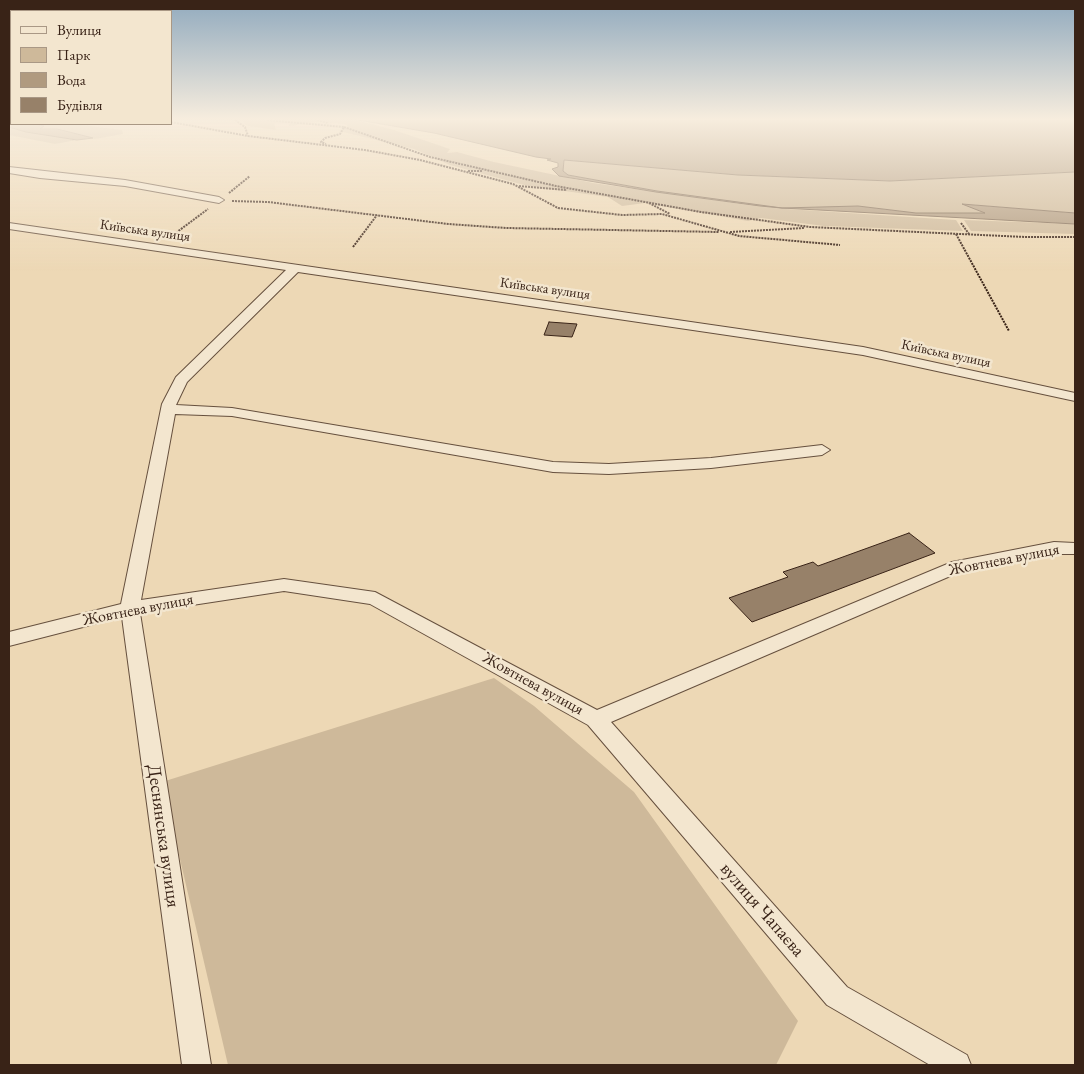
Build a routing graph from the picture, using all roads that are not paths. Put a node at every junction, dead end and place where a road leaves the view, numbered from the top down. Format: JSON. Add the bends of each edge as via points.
{"nodes":[{"id":1,"x":10,"y":170,"type":"edge"},
{"id":2,"x":217,"y":202,"type":"road end"},
{"id":3,"x":9,"y":226,"type":"edge"},
{"id":4,"x":295,"y":268,"type":"junction"},
{"id":5,"x":1075,"y":397,"type":"edge"},
{"id":6,"x":168,"y":409,"type":"junction"},
{"id":7,"x":822,"y":450,"type":"dead end"},
{"id":8,"x":1075,"y":548,"type":"edge"},
{"id":9,"x":130,"y":608,"type":"junction"},
{"id":10,"x":9,"y":639,"type":"edge"},
{"id":11,"x":596,"y":719,"type":"junction"},
{"id":12,"x":196,"y":1065,"type":"edge"},
{"id":13,"x":957,"y":1065,"type":"edge"}],
"edges":[{"from":1,"to":2,"type":"street","via":[[125,183]]},
{"from":3,"to":4,"type":"street","name":"Київська вулиця"},
{"from":4,"to":5,"type":"street","name":"Київська вулиця","via":[[864,351]]},
{"from":4,"to":6,"type":"street","name":"Деснянська вулиця","via":[[181,380]]},
{"from":6,"to":7,"type":"street","via":[[232,412],[554,467],[609,470],[702,464]]},
{"from":6,"to":9,"type":"street","name":"Деснянська вулиця"},
{"from":8,"to":11,"type":"street","name":"Жовтнева вулиця","via":[[1054,548],[958,566]]},
{"from":9,"to":10,"type":"street","name":"Жовтнева вулиця"},
{"from":9,"to":11,"type":"street","name":"Жовтнева вулиця","via":[[284,585],[375,598]]},
{"from":9,"to":12,"type":"street","name":"Деснянська вулиця"},
{"from":11,"to":13,"type":"street","name":"вулиця Чапаєва","via":[[837,996]]}]}
